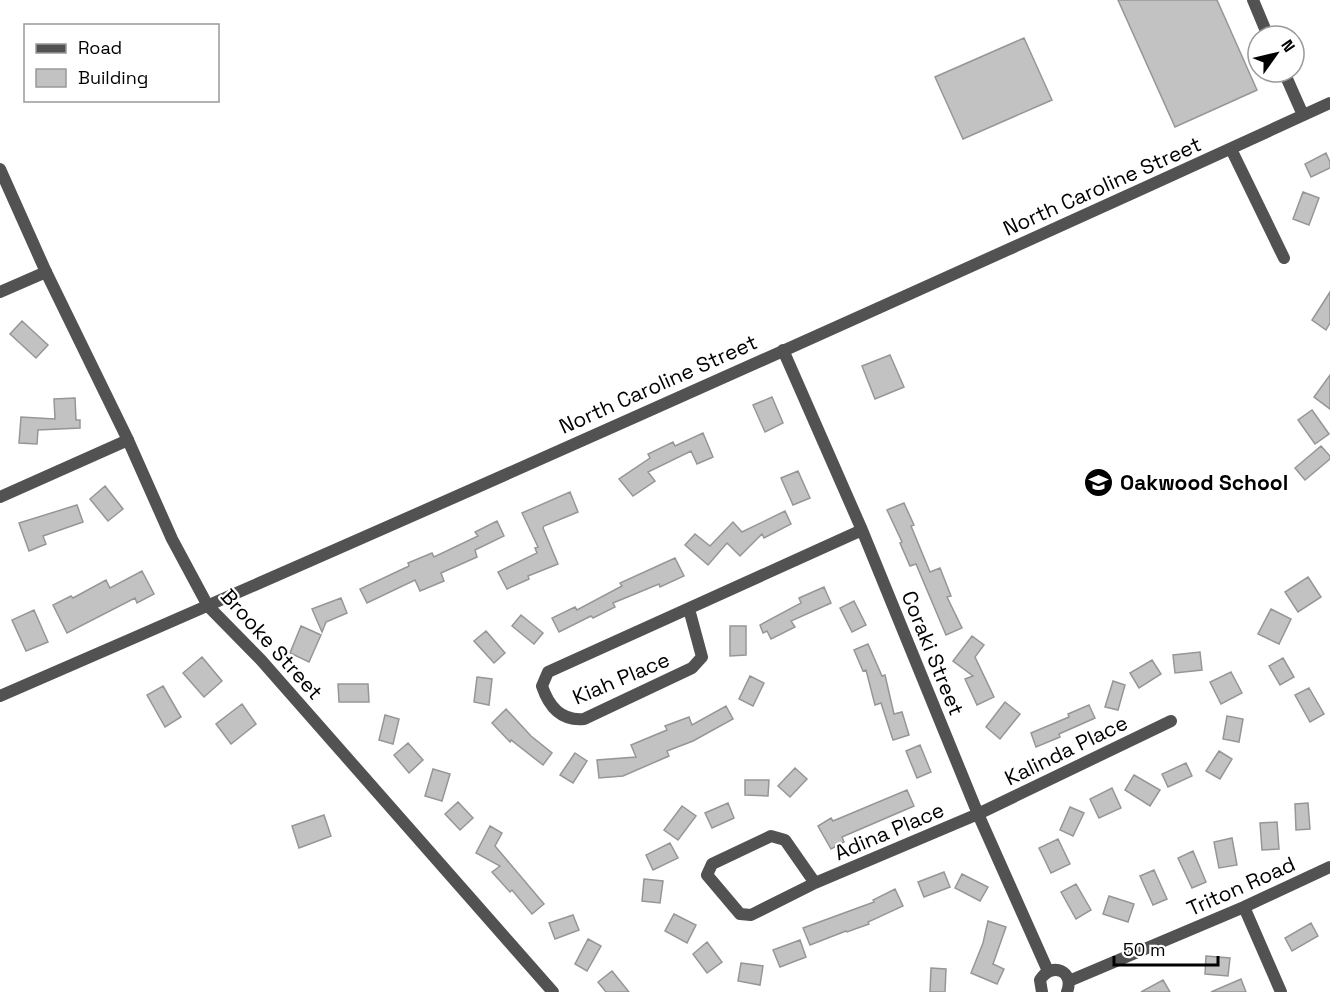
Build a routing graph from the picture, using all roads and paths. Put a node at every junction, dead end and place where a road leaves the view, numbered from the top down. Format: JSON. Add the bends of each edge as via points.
{"nodes":[{"id":1,"x":1252,"y":0,"type":"edge"},
{"id":2,"x":1263,"y":24,"type":"edge"},
{"id":3,"x":1289,"y":84,"type":"edge"},
{"id":4,"x":1330,"y":103,"type":"edge"},
{"id":5,"x":1303,"y":115,"type":"junction"},
{"id":6,"x":1231,"y":149,"type":"junction"},
{"id":7,"x":0,"y":169,"type":"edge"},
{"id":8,"x":1284,"y":258,"type":"dead end"},
{"id":9,"x":46,"y":272,"type":"junction"},
{"id":10,"x":0,"y":292,"type":"edge"},
{"id":11,"x":783,"y":350,"type":"junction"},
{"id":12,"x":128,"y":440,"type":"junction"},
{"id":13,"x":0,"y":497,"type":"edge"},
{"id":14,"x":862,"y":531,"type":"junction"},
{"id":15,"x":208,"y":606,"type":"junction"},
{"id":16,"x":689,"y":609,"type":"junction"},
{"id":17,"x":0,"y":696,"type":"edge"},
{"id":18,"x":1171,"y":721,"type":"dead end"},
{"id":19,"x":978,"y":814,"type":"junction"},
{"id":20,"x":1330,"y":867,"type":"edge"},
{"id":21,"x":815,"y":883,"type":"junction"},
{"id":22,"x":1244,"y":907,"type":"junction"},
{"id":23,"x":1048,"y":971,"type":"junction"},
{"id":24,"x":1068,"y":987,"type":"edge"},
{"id":25,"x":553,"y":992,"type":"edge"},
{"id":26,"x":1042,"y":992,"type":"edge"},
{"id":27,"x":1281,"y":992,"type":"edge"}],
"edges":[{"from":1,"to":2,"type":"street"},
{"from":3,"to":5,"type":"street"},
{"from":4,"to":5,"type":"street","name":"North Caroline Street"},
{"from":5,"to":6,"type":"street","name":"North Caroline Street"},
{"from":6,"to":8,"type":"street"},
{"from":6,"to":11,"type":"street","name":"North Caroline Street"},
{"from":7,"to":9,"type":"street","name":"Brooke Street"},
{"from":9,"to":10,"type":"street"},
{"from":9,"to":12,"type":"street","name":"Brooke Street"},
{"from":11,"to":14,"type":"street","name":"Coraki Street"},
{"from":11,"to":15,"type":"street","name":"North Caroline Street"},
{"from":12,"to":13,"type":"street"},
{"from":12,"to":15,"type":"street","name":"Brooke Street","via":[[172,539]]},
{"from":14,"to":16,"type":"street","name":"Kiah Place"},
{"from":14,"to":19,"type":"street","name":"Coraki Street"},
{"from":15,"to":17,"type":"street","name":"North Caroline Street"},
{"from":15,"to":25,"type":"street","name":"Brooke Street","via":[[261,660]]},
{"from":16,"to":16,"type":"street","name":"Kiah Place","via":[[548,672],[542,686],[546,699],[572,720],[584,718],[692,668],[702,657]]},
{"from":18,"to":19,"type":"street","name":"Kalinda Place"},
{"from":19,"to":21,"type":"street","name":"Adina Place"},
{"from":19,"to":23,"type":"street","name":"Coraki Street"},
{"from":20,"to":22,"type":"street","name":"Triton Road"},
{"from":21,"to":21,"type":"street","name":"Adina Place","via":[[751,915],[740,914],[707,875],[712,864],[771,836],[785,840]]},
{"from":22,"to":24,"type":"street","name":"Triton Road"},
{"from":22,"to":27,"type":"street"},
{"from":23,"to":24,"type":"street","via":[[1059,970],[1067,976]]},
{"from":23,"to":26,"type":"street","via":[[1040,980]]}]}
